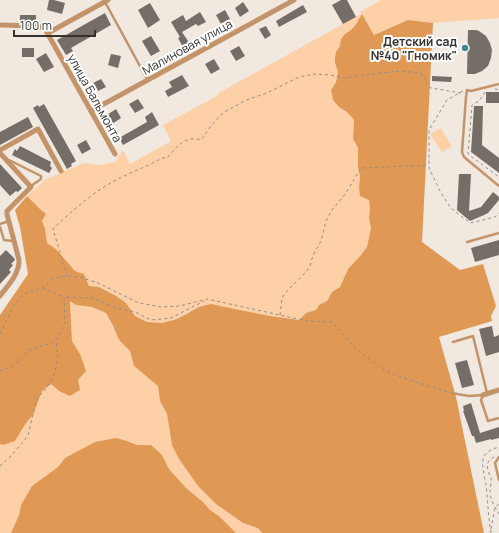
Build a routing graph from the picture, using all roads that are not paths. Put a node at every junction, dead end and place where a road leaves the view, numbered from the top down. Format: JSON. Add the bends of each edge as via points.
{"nodes":[{"id":1,"x":294,"y":0,"type":"edge"},
{"id":2,"x":107,"y":1,"type":"edge"},
{"id":3,"x":0,"y":25,"type":"edge"},
{"id":4,"x":48,"y":33,"type":"junction"},
{"id":5,"x":147,"y":80,"type":"junction"},
{"id":6,"x":499,"y":84,"type":"edge"},
{"id":7,"x":91,"y":111,"type":"junction"},
{"id":8,"x":0,"y":150,"type":"edge"},
{"id":9,"x":0,"y":153,"type":"edge"},
{"id":10,"x":115,"y":154,"type":"dead end"},
{"id":11,"x":4,"y":158,"type":"junction"},
{"id":12,"x":61,"y":171,"type":"dead end"},
{"id":13,"x":499,"y":186,"type":"edge"},
{"id":14,"x":31,"y":187,"type":"junction"},
{"id":15,"x":9,"y":221,"type":"junction"},
{"id":16,"x":0,"y":225,"type":"edge"},
{"id":17,"x":499,"y":233,"type":"edge"},
{"id":18,"x":14,"y":241,"type":"junction"},
{"id":19,"x":467,"y":242,"type":"dead end"},
{"id":20,"x":0,"y":296,"type":"edge"},
{"id":21,"x":453,"y":342,"type":"dead end"},
{"id":22,"x":499,"y":390,"type":"edge"},
{"id":23,"x":450,"y":393,"type":"road end"},
{"id":24,"x":485,"y":394,"type":"junction"},
{"id":25,"x":499,"y":418,"type":"edge"},
{"id":26,"x":499,"y":457,"type":"edge"},
{"id":27,"x":499,"y":480,"type":"edge"}],
"edges":[{"from":1,"to":5,"type":"street","name":"Малиновая улица"},
{"from":2,"to":4,"type":"street"},
{"from":2,"to":5,"type":"lane"},
{"from":3,"to":4,"type":"street","via":[[38,26]]},
{"from":4,"to":7,"type":"street","name":"улица Бальмонта"},
{"from":5,"to":7,"type":"street","name":"Малиновая улица"},
{"from":6,"to":13,"type":"lane","via":[[467,90],[462,152],[464,158]]},
{"from":7,"to":10,"type":"street","name":"улица Бальмонта"},
{"from":8,"to":12,"type":"street","via":[[38,129]]},
{"from":9,"to":11,"type":"street"},
{"from":11,"to":14,"type":"street"},
{"from":11,"to":14,"type":"lane","via":[[40,175],[41,179]]},
{"from":14,"to":15,"type":"street","via":[[8,211]]},
{"from":15,"to":16,"type":"lane"},
{"from":15,"to":18,"type":"street"},
{"from":16,"to":18,"type":"lane","via":[[4,240]]},
{"from":17,"to":19,"type":"lane"},
{"from":18,"to":20,"type":"street","via":[[19,267]]},
{"from":21,"to":24,"type":"lane","via":[[473,336]]},
{"from":22,"to":24,"type":"street"},
{"from":23,"to":24,"type":"lane","via":[[469,396]]},
{"from":24,"to":25,"type":"lane","via":[[481,400],[488,421]]},
{"from":26,"to":27,"type":"lane","via":[[494,463]]}]}
